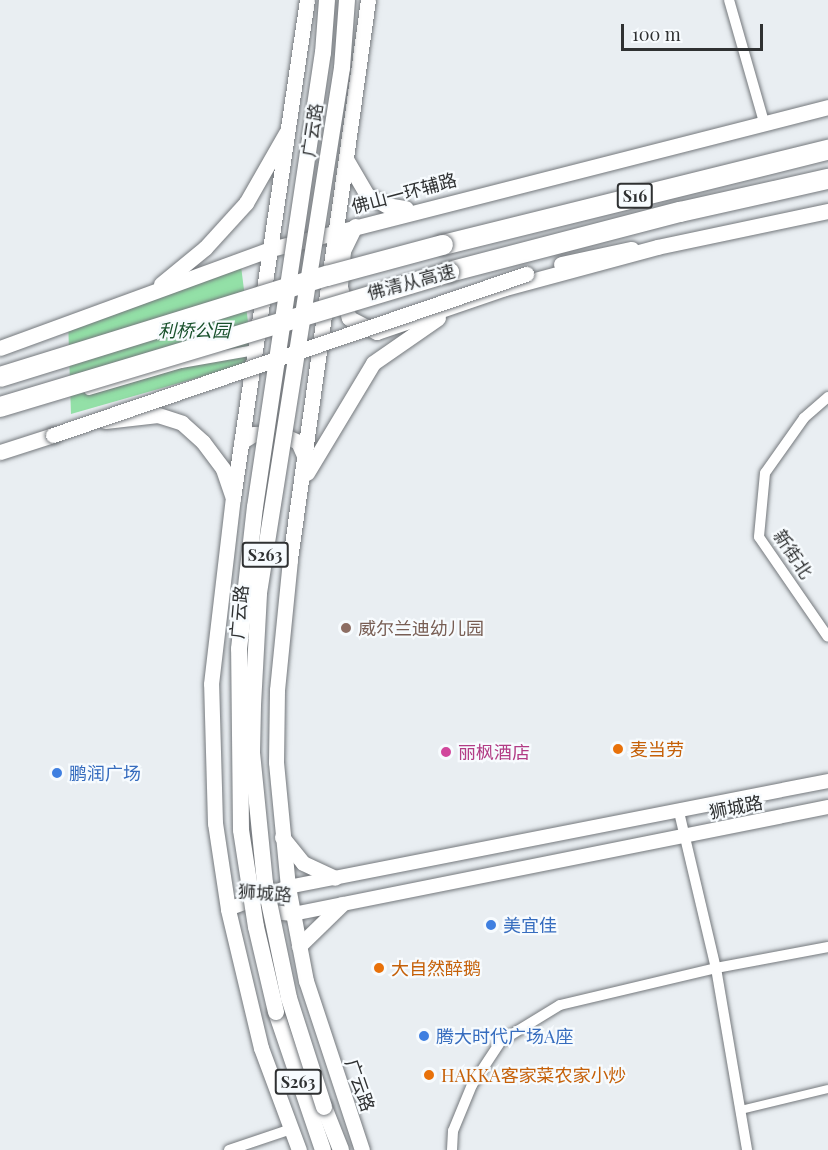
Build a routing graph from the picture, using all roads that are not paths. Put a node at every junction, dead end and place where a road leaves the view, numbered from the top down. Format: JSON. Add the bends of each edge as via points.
{"nodes":[{"id":1,"x":307,"y":0,"type":"edge"},
{"id":2,"x":327,"y":0,"type":"edge"},
{"id":3,"x":347,"y":0,"type":"edge"},
{"id":4,"x":368,"y":0,"type":"edge"},
{"id":5,"x":729,"y":0,"type":"edge"},
{"id":6,"x":828,"y":107,"type":"edge"},
{"id":7,"x":291,"y":122,"type":"junction"},
{"id":8,"x":764,"y":122,"type":"junction"},
{"id":9,"x":828,"y":140,"type":"edge"},
{"id":10,"x":828,"y":150,"type":"edge"},
{"id":11,"x":345,"y":158,"type":"junction"},
{"id":12,"x":780,"y":160,"type":"junction"},
{"id":13,"x":828,"y":179,"type":"edge"},
{"id":14,"x":427,"y":206,"type":"junction"},
{"id":15,"x":828,"y":211,"type":"edge"},
{"id":16,"x":355,"y":226,"type":"junction"},
{"id":17,"x":336,"y":230,"type":"junction"},
{"id":18,"x":657,"y":247,"type":"junction"},
{"id":19,"x":271,"y":249,"type":"junction"},
{"id":20,"x":148,"y":294,"type":"junction"},
{"id":21,"x":462,"y":305,"type":"junction"},
{"id":22,"x":0,"y":348,"type":"edge"},
{"id":23,"x":255,"y":350,"type":"junction"},
{"id":24,"x":0,"y":376,"type":"edge"},
{"id":25,"x":828,"y":397,"type":"edge"},
{"id":26,"x":0,"y":407,"type":"edge"},
{"id":27,"x":0,"y":417,"type":"edge"},
{"id":28,"x":96,"y":422,"type":"junction"},
{"id":29,"x":241,"y":442,"type":"junction"},
{"id":30,"x":0,"y":452,"type":"edge"},
{"id":31,"x":305,"y":458,"type":"junction"},
{"id":32,"x":301,"y":483,"type":"junction"},
{"id":33,"x":233,"y":498,"type":"junction"},
{"id":34,"x":828,"y":637,"type":"edge"},
{"id":35,"x":828,"y":781,"type":"edge"},
{"id":36,"x":828,"y":807,"type":"edge"},
{"id":37,"x":679,"y":812,"type":"junction"},
{"id":38,"x":684,"y":836,"type":"junction"},
{"id":39,"x":282,"y":837,"type":"junction"},
{"id":40,"x":335,"y":878,"type":"junction"},
{"id":41,"x":288,"y":887,"type":"junction"},
{"id":42,"x":342,"y":904,"type":"junction"},
{"id":43,"x":228,"y":909,"type":"junction"},
{"id":44,"x":293,"y":914,"type":"junction"},
{"id":45,"x":299,"y":946,"type":"junction"},
{"id":46,"x":828,"y":947,"type":"edge"},
{"id":47,"x":716,"y":968,"type":"junction"},
{"id":48,"x":828,"y":1089,"type":"edge"},
{"id":49,"x":741,"y":1110,"type":"junction"},
{"id":50,"x":291,"y":1129,"type":"junction"},
{"id":51,"x":229,"y":1150,"type":"edge"},
{"id":52,"x":299,"y":1150,"type":"edge"},
{"id":53,"x":323,"y":1150,"type":"edge"},
{"id":54,"x":341,"y":1150,"type":"edge"},
{"id":55,"x":362,"y":1150,"type":"edge"},
{"id":56,"x":452,"y":1150,"type":"edge"},
{"id":57,"x":747,"y":1150,"type":"edge"}],
"edges":[{"from":1,"to":7,"type":"main road","name":"广云路","number":"S263"},
{"from":2,"to":53,"type":"main road","name":"广云路","number":"S263","bridge":true,"via":[[323,53],[255,507],[239,649],[241,830],[256,927],[276,1012]]},
{"from":3,"to":54,"type":"main road","name":"广云路","number":"S263","bridge":true,"via":[[342,68],[259,593],[252,753],[267,893],[289,998]]},
{"from":4,"to":11,"type":"main road","name":"广云路","number":"S263"},
{"from":5,"to":8,"type":"street"},
{"from":6,"to":8,"type":"main road","name":"佛山一环辅路"},
{"from":7,"to":19,"type":"main road","name":"广云路","number":"S263"},
{"from":7,"to":20,"type":"main road","via":[[246,203],[205,248]]},
{"from":8,"to":14,"type":"main road","name":"佛山一环辅路"},
{"from":9,"to":12,"type":"highway"},
{"from":10,"to":12,"type":"highway","name":"佛清从高速","number":"S16"},
{"from":11,"to":14,"type":"main road","via":[[359,186],[376,201],[397,209]]},
{"from":11,"to":17,"type":"main road","name":"广云路","number":"S263"},
{"from":12,"to":24,"type":"highway","name":"佛清从高速","number":"S16","bridge":true,"via":[[316,279]]},
{"from":13,"to":26,"type":"highway","name":"佛清从高速","number":"S16","bridge":true,"via":[[680,212],[449,272]]},
{"from":14,"to":16,"type":"main road","name":"佛山一环辅路"},
{"from":15,"to":18,"type":"main road"},
{"from":16,"to":17,"type":"main road","name":"佛山一环辅路"},
{"from":16,"to":21,"type":"main road","via":[[343,250],[341,278],[349,318],[377,332]]},
{"from":17,"to":19,"type":"main road","name":"佛山一环辅路"},
{"from":17,"to":31,"type":"main road","name":"广云路","number":"S263"},
{"from":18,"to":21,"type":"main road","via":[[505,288]]},
{"from":18,"to":28,"type":"main road","bridge":true,"via":[[592,255],[526,274]]},
{"from":19,"to":20,"type":"main road","name":"佛山一环辅路"},
{"from":19,"to":23,"type":"main road","name":"广云路","number":"S263"},
{"from":20,"to":22,"type":"main road","name":"佛山一环辅路"},
{"from":21,"to":32,"type":"main road","via":[[373,363]]},
{"from":23,"to":27,"type":"street","via":[[181,363]]},
{"from":23,"to":29,"type":"main road","name":"广云路","number":"S263"},
{"from":25,"to":34,"type":"street","name":"新街北","via":[[804,418],[765,473],[759,537]]},
{"from":28,"to":30,"type":"main road","bridge":true},
{"from":28,"to":33,"type":"main road","via":[[158,415],[182,423],[203,442],[223,470]]},
{"from":29,"to":31,"type":"main road","via":[[254,434],[278,434],[298,442]]},
{"from":29,"to":33,"type":"main road","name":"广云路","number":"S263"},
{"from":31,"to":32,"type":"main road","name":"广云路","number":"S263"},
{"from":32,"to":39,"type":"main road","name":"广云路","number":"S263","via":[[277,690],[276,762]]},
{"from":33,"to":43,"type":"main road","name":"广云路","number":"S263","via":[[211,684],[215,823]]},
{"from":35,"to":37,"type":"street","name":"狮城路"},
{"from":36,"to":38,"type":"street","name":"狮城路"},
{"from":37,"to":38,"type":"street"},
{"from":37,"to":40,"type":"street","name":"狮城路"},
{"from":38,"to":42,"type":"street","name":"狮城路"},
{"from":38,"to":47,"type":"street"},
{"from":39,"to":40,"type":"main road","via":[[303,863]]},
{"from":39,"to":41,"type":"main road","name":"广云路","number":"S263"},
{"from":40,"to":41,"type":"street","name":"狮城路"},
{"from":41,"to":43,"type":"street","name":"狮城路"},
{"from":41,"to":44,"type":"main road","name":"广云路","number":"S263"},
{"from":42,"to":44,"type":"street","name":"狮城路"},
{"from":42,"to":45,"type":"main road"},
{"from":43,"to":44,"type":"street","name":"狮城路"},
{"from":43,"to":50,"type":"main road","number":"S263","via":[[261,1048]]},
{"from":44,"to":45,"type":"main road","name":"广云路","number":"S263"},
{"from":45,"to":55,"type":"main road","name":"广云路","number":"S263","via":[[336,1079]]},
{"from":46,"to":47,"type":"street"},
{"from":47,"to":49,"type":"street"},
{"from":47,"to":56,"type":"street","via":[[560,1005],[501,1041],[472,1085],[453,1131]]},
{"from":48,"to":49,"type":"street"},
{"from":49,"to":57,"type":"street"},
{"from":50,"to":51,"type":"street"},
{"from":50,"to":52,"type":"main road","number":"S263"}]}
